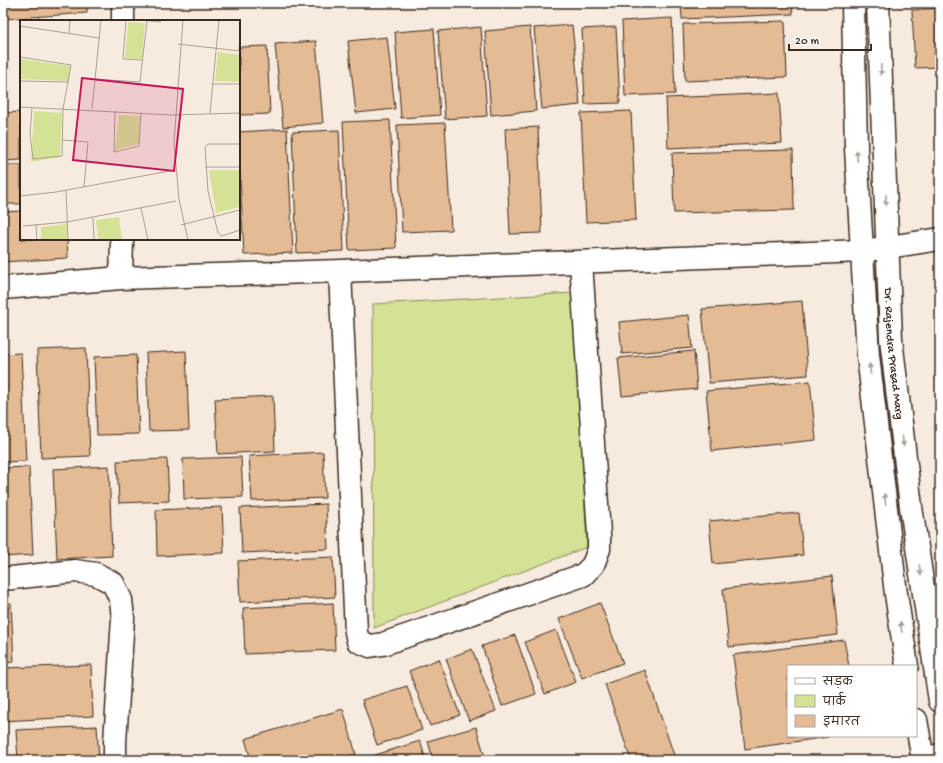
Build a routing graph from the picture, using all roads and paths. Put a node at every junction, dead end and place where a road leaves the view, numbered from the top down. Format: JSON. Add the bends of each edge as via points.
{"nodes":[{"id":1,"x":123,"y":3,"type":"edge"},
{"id":2,"x":852,"y":3,"type":"edge"},
{"id":3,"x":878,"y":3,"type":"edge"},
{"id":4,"x":123,"y":20,"type":"edge"},
{"id":5,"x":940,"y":239,"type":"edge"},
{"id":6,"x":122,"y":240,"type":"edge"},
{"id":7,"x":888,"y":248,"type":"junction"},
{"id":8,"x":862,"y":251,"type":"junction"},
{"id":9,"x":581,"y":262,"type":"junction"},
{"id":10,"x":340,"y":271,"type":"junction"},
{"id":11,"x":122,"y":278,"type":"junction"},
{"id":12,"x":3,"y":288,"type":"edge"},
{"id":13,"x":3,"y":579,"type":"edge"},
{"id":14,"x":907,"y":665,"type":"edge"},
{"id":15,"x":940,"y":701,"type":"edge"},
{"id":16,"x":917,"y":724,"type":"edge"},
{"id":17,"x":926,"y":759,"type":"edge"},
{"id":18,"x":115,"y":760,"type":"edge"}],
"edges":[{"from":1,"to":4,"type":"street"},
{"from":8,"to":2,"type":"street","name":"Dr. Rajendra Prasad Marg","one_way":true},
{"from":3,"to":7,"type":"street","name":"Dr. Rajendra Prasad Marg","one_way":true},
{"from":5,"to":7,"type":"street"},
{"from":6,"to":11,"type":"street"},
{"from":7,"to":8,"type":"street"},
{"from":7,"to":15,"type":"street","name":"Dr. Rajendra Prasad Marg","one_way":true,"via":[[891,339],[910,500]]},
{"from":8,"to":9,"type":"street"},
{"from":14,"to":8,"type":"street","name":"Dr. Rajendra Prasad Marg","one_way":true,"via":[[868,355]]},
{"from":9,"to":10,"type":"street"},
{"from":9,"to":10,"type":"street","via":[[599,534],[599,549],[593,565],[583,575],[370,646],[358,642],[356,632]]},
{"from":10,"to":11,"type":"street"},
{"from":11,"to":12,"type":"street"},
{"from":13,"to":18,"type":"street","via":[[75,571],[96,574],[113,583],[121,600],[124,618]]},
{"from":16,"to":17,"type":"street"}]}
